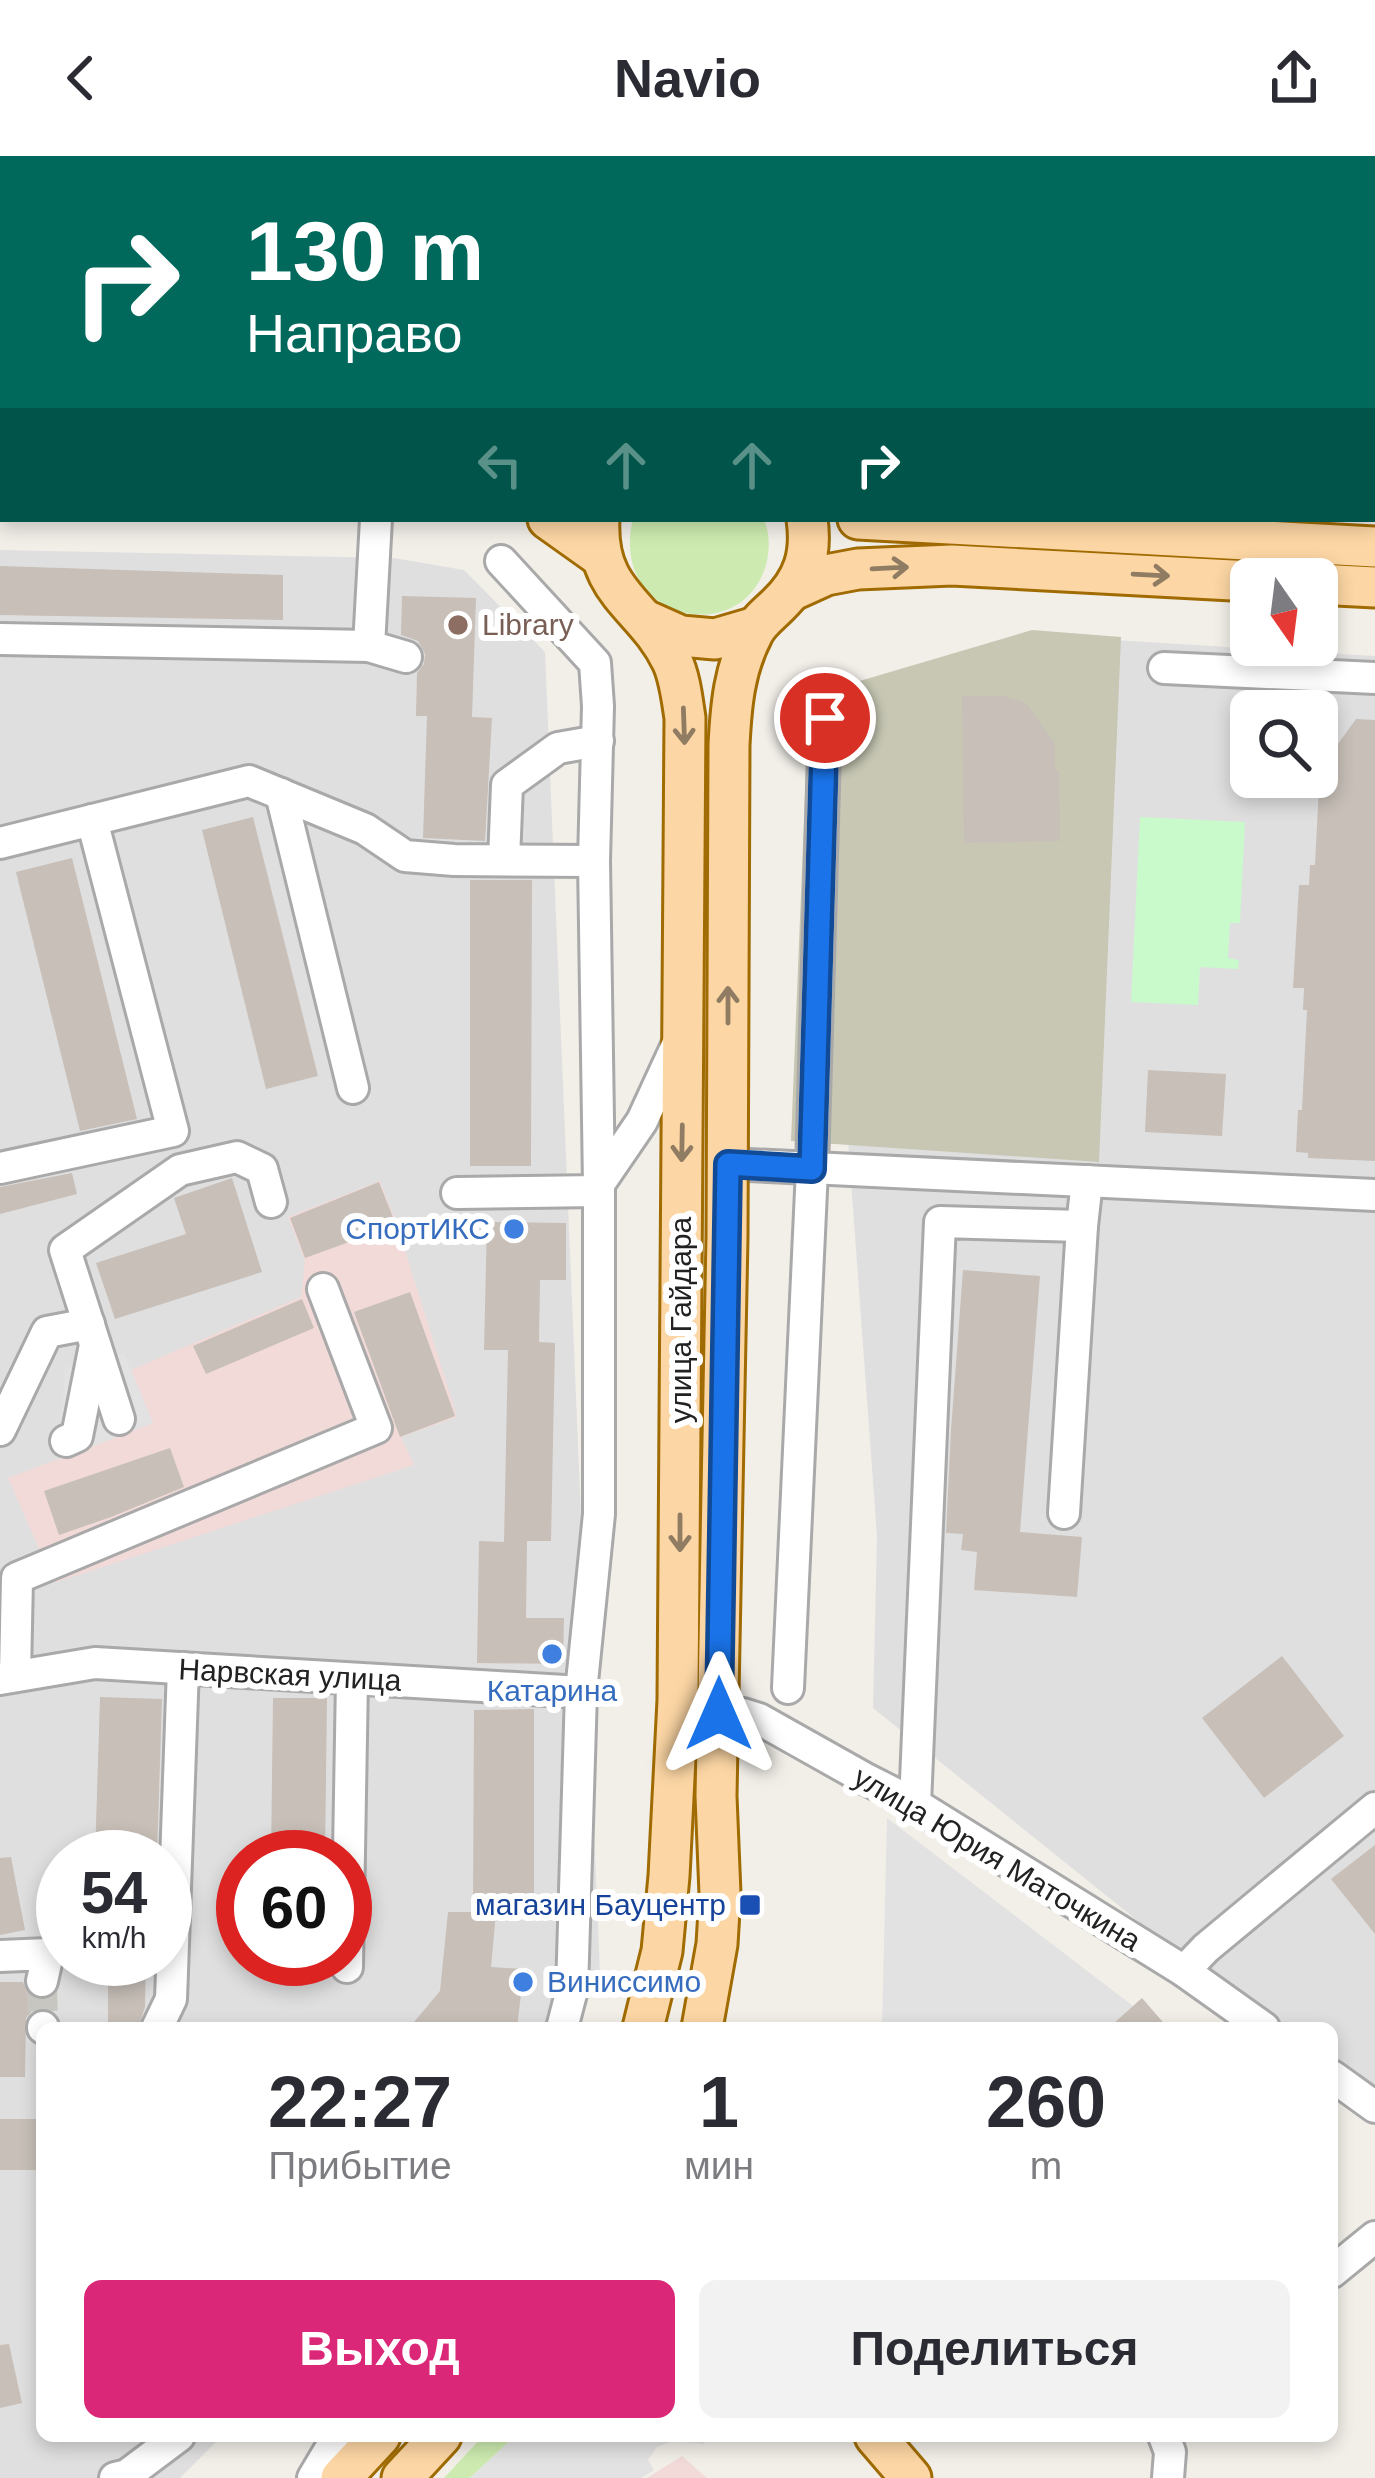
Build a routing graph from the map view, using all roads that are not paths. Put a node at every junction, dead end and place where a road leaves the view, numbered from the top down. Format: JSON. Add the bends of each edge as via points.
{"nodes":[{"id":1,"x":376,"y":522,"type":"edge"},
{"id":2,"x":556,"y":522,"type":"edge"},
{"id":3,"x":807,"y":522,"type":"edge"},
{"id":4,"x":970,"y":522,"type":"edge"},
{"id":5,"x":1007,"y":523,"type":"edge"},
{"id":6,"x":1198,"y":528,"type":"edge"},
{"id":7,"x":600,"y":538,"type":"edge"},
{"id":8,"x":1375,"y":547,"type":"edge"},
{"id":9,"x":501,"y":561,"type":"dead end"},
{"id":10,"x":1230,"y":579,"type":"edge"},
{"id":11,"x":1338,"y":585,"type":"edge"},
{"id":12,"x":1375,"y":587,"type":"edge"},
{"id":13,"x":794,"y":590,"type":"junction"},
{"id":14,"x":645,"y":620,"type":"junction"},
{"id":15,"x":755,"y":627,"type":"junction"},
{"id":16,"x":0,"y":639,"type":"edge"},
{"id":17,"x":369,"y":646,"type":"junction"},
{"id":18,"x":406,"y":657,"type":"dead end"},
{"id":19,"x":1164,"y":668,"type":"dead end"},
{"id":20,"x":1375,"y":677,"type":"edge"},
{"id":21,"x":825,"y":718,"type":"dead end"},
{"id":22,"x":598,"y":740,"type":"junction"},
{"id":23,"x":281,"y":794,"type":"junction"},
{"id":24,"x":92,"y":820,"type":"junction"},
{"id":25,"x":0,"y":843,"type":"edge"},
{"id":26,"x":504,"y":860,"type":"junction"},
{"id":27,"x":594,"y":861,"type":"junction"},
{"id":28,"x":684,"y":1026,"type":"junction"},
{"id":29,"x":353,"y":1088,"type":"dead end"},
{"id":30,"x":728,"y":1164,"type":"junction"},
{"id":31,"x":0,"y":1168,"type":"edge"},
{"id":32,"x":812,"y":1169,"type":"junction"},
{"id":33,"x":1087,"y":1181,"type":"junction"},
{"id":34,"x":599,"y":1187,"type":"junction"},
{"id":35,"x":457,"y":1193,"type":"dead end"},
{"id":36,"x":1375,"y":1196,"type":"edge"},
{"id":37,"x":271,"y":1202,"type":"dead end"},
{"id":38,"x":1082,"y":1226,"type":"junction"},
{"id":39,"x":323,"y":1289,"type":"dead end"},
{"id":40,"x":92,"y":1334,"type":"junction"},
{"id":41,"x":119,"y":1419,"type":"dead end"},
{"id":42,"x":0,"y":1430,"type":"edge"},
{"id":43,"x":66,"y":1441,"type":"dead end"},
{"id":44,"x":1064,"y":1513,"type":"dead end"},
{"id":45,"x":9,"y":1580,"type":"edge"},
{"id":46,"x":183,"y":1669,"type":"junction"},
{"id":47,"x":7,"y":1677,"type":"edge"},
{"id":48,"x":352,"y":1678,"type":"junction"},
{"id":49,"x":788,"y":1688,"type":"dead end"},
{"id":50,"x":581,"y":1692,"type":"junction"},
{"id":51,"x":719,"y":1714,"type":"junction"},
{"id":52,"x":916,"y":1804,"type":"junction"},
{"id":53,"x":1375,"y":1808,"type":"edge"},
{"id":54,"x":349,"y":1830,"type":"edge"},
{"id":55,"x":36,"y":1954,"type":"edge"},
{"id":56,"x":0,"y":1956,"type":"edge"},
{"id":57,"x":1184,"y":1971,"type":"junction"},
{"id":58,"x":160,"y":2022,"type":"edge"},
{"id":59,"x":564,"y":2022,"type":"edge"},
{"id":60,"x":644,"y":2022,"type":"edge"},
{"id":61,"x":703,"y":2022,"type":"edge"},
{"id":62,"x":1256,"y":2022,"type":"edge"},
{"id":63,"x":1338,"y":2080,"type":"edge"},
{"id":64,"x":1375,"y":2107,"type":"edge"},
{"id":65,"x":1375,"y":2237,"type":"edge"},
{"id":66,"x":1338,"y":2267,"type":"edge"},
{"id":67,"x":171,"y":2442,"type":"edge"},
{"id":68,"x":334,"y":2442,"type":"edge"},
{"id":69,"x":374,"y":2442,"type":"edge"},
{"id":70,"x":435,"y":2442,"type":"edge"},
{"id":71,"x":880,"y":2442,"type":"edge"},
{"id":72,"x":1166,"y":2442,"type":"edge"},
{"id":73,"x":115,"y":2478,"type":"edge"},
{"id":74,"x":313,"y":2478,"type":"edge"},
{"id":75,"x":341,"y":2478,"type":"edge"},
{"id":76,"x":402,"y":2478,"type":"edge"},
{"id":77,"x":911,"y":2478,"type":"edge"},
{"id":78,"x":1168,"y":2478,"type":"edge"}],
"edges":[{"from":1,"to":17,"type":"street"},
{"from":2,"to":7,"type":"main road"},
{"from":3,"to":13,"type":"main road","via":[[807,563]]},
{"from":4,"to":5,"type":"main road"},
{"from":5,"to":6,"type":"main road"},
{"from":6,"to":8,"type":"main road"},
{"from":7,"to":14,"type":"main road","name":"улица Гайдара","via":[[610,580]]},
{"from":9,"to":22,"type":"street","via":[[595,663]]},
{"from":13,"to":10,"type":"main road","one_way":true,"via":[[859,569],[952,565]]},
{"from":11,"to":12,"type":"main road"},
{"from":13,"to":15,"type":"main road","name":"улица Гайдара"},
{"from":14,"to":15,"type":"main road","via":[[681,636],[715,639]]},
{"from":14,"to":28,"type":"main road","name":"улица Гайдара","one_way":true,"via":[[673,662],[685,718]]},
{"from":30,"to":15,"type":"main road","name":"улица Гайдара","one_way":true,"via":[[729,745],[732,693]]},
{"from":16,"to":17,"type":"street"},
{"from":17,"to":18,"type":"street"},
{"from":19,"to":20,"type":"street"},
{"from":21,"to":32,"type":"street"},
{"from":22,"to":26,"type":"street","via":[[558,748],[507,784]]},
{"from":22,"to":27,"type":"street"},
{"from":23,"to":24,"type":"street","via":[[249,781]]},
{"from":23,"to":26,"type":"street","via":[[365,829],[405,856]]},
{"from":23,"to":29,"type":"street"},
{"from":24,"to":25,"type":"street"},
{"from":24,"to":31,"type":"street","via":[[173,1131]]},
{"from":26,"to":27,"type":"street"},
{"from":27,"to":34,"type":"street"},
{"from":28,"to":34,"type":"street","via":[[648,1111]]},
{"from":28,"to":60,"type":"main road","name":"улица Гайдара","one_way":true,"via":[[678,1700],[662,1951]]},
{"from":30,"to":32,"type":"street"},
{"from":30,"to":51,"type":"main road","name":"улица Гайдара"},
{"from":32,"to":33,"type":"street"},
{"from":32,"to":49,"type":"street"},
{"from":33,"to":36,"type":"street"},
{"from":33,"to":38,"type":"street"},
{"from":34,"to":35,"type":"street"},
{"from":34,"to":50,"type":"street","via":[[599,1514]]},
{"from":37,"to":40,"type":"street","via":[[262,1169],[238,1156],[180,1170],[65,1250]]},
{"from":38,"to":44,"type":"street"},
{"from":38,"to":52,"type":"street","via":[[940,1222]]},
{"from":39,"to":45,"type":"street","via":[[376,1428]]},
{"from":40,"to":41,"type":"street"},
{"from":40,"to":42,"type":"street","via":[[47,1332]]},
{"from":40,"to":43,"type":"street","via":[[77,1436]]},
{"from":45,"to":47,"type":"street"},
{"from":46,"to":47,"type":"street","name":"Нарвская улица","via":[[95,1663]]},
{"from":46,"to":48,"type":"street","name":"Нарвская улица"},
{"from":46,"to":58,"type":"street","via":[[171,1999]]},
{"from":48,"to":50,"type":"street","name":"Нарвская улица"},
{"from":48,"to":54,"type":"street"},
{"from":50,"to":59,"type":"street","via":[[572,1990]]},
{"from":51,"to":52,"type":"street","name":"улица Юрия Маточкина","via":[[759,1719]]},
{"from":51,"to":61,"type":"main road","name":"улица Гайдара","via":[[720,1894]]},
{"from":52,"to":57,"type":"street","name":"улица Юрия Маточкина"},
{"from":53,"to":57,"type":"street"},
{"from":55,"to":56,"type":"street"},
{"from":57,"to":62,"type":"street","name":"улица Юрия Маточкина"},
{"from":63,"to":64,"type":"street"},
{"from":65,"to":66,"type":"street"},
{"from":67,"to":73,"type":"street"},
{"from":68,"to":74,"type":"street"},
{"from":69,"to":75,"type":"main road"},
{"from":70,"to":76,"type":"main road"},
{"from":71,"to":77,"type":"main road"},
{"from":72,"to":78,"type":"street"}]}
